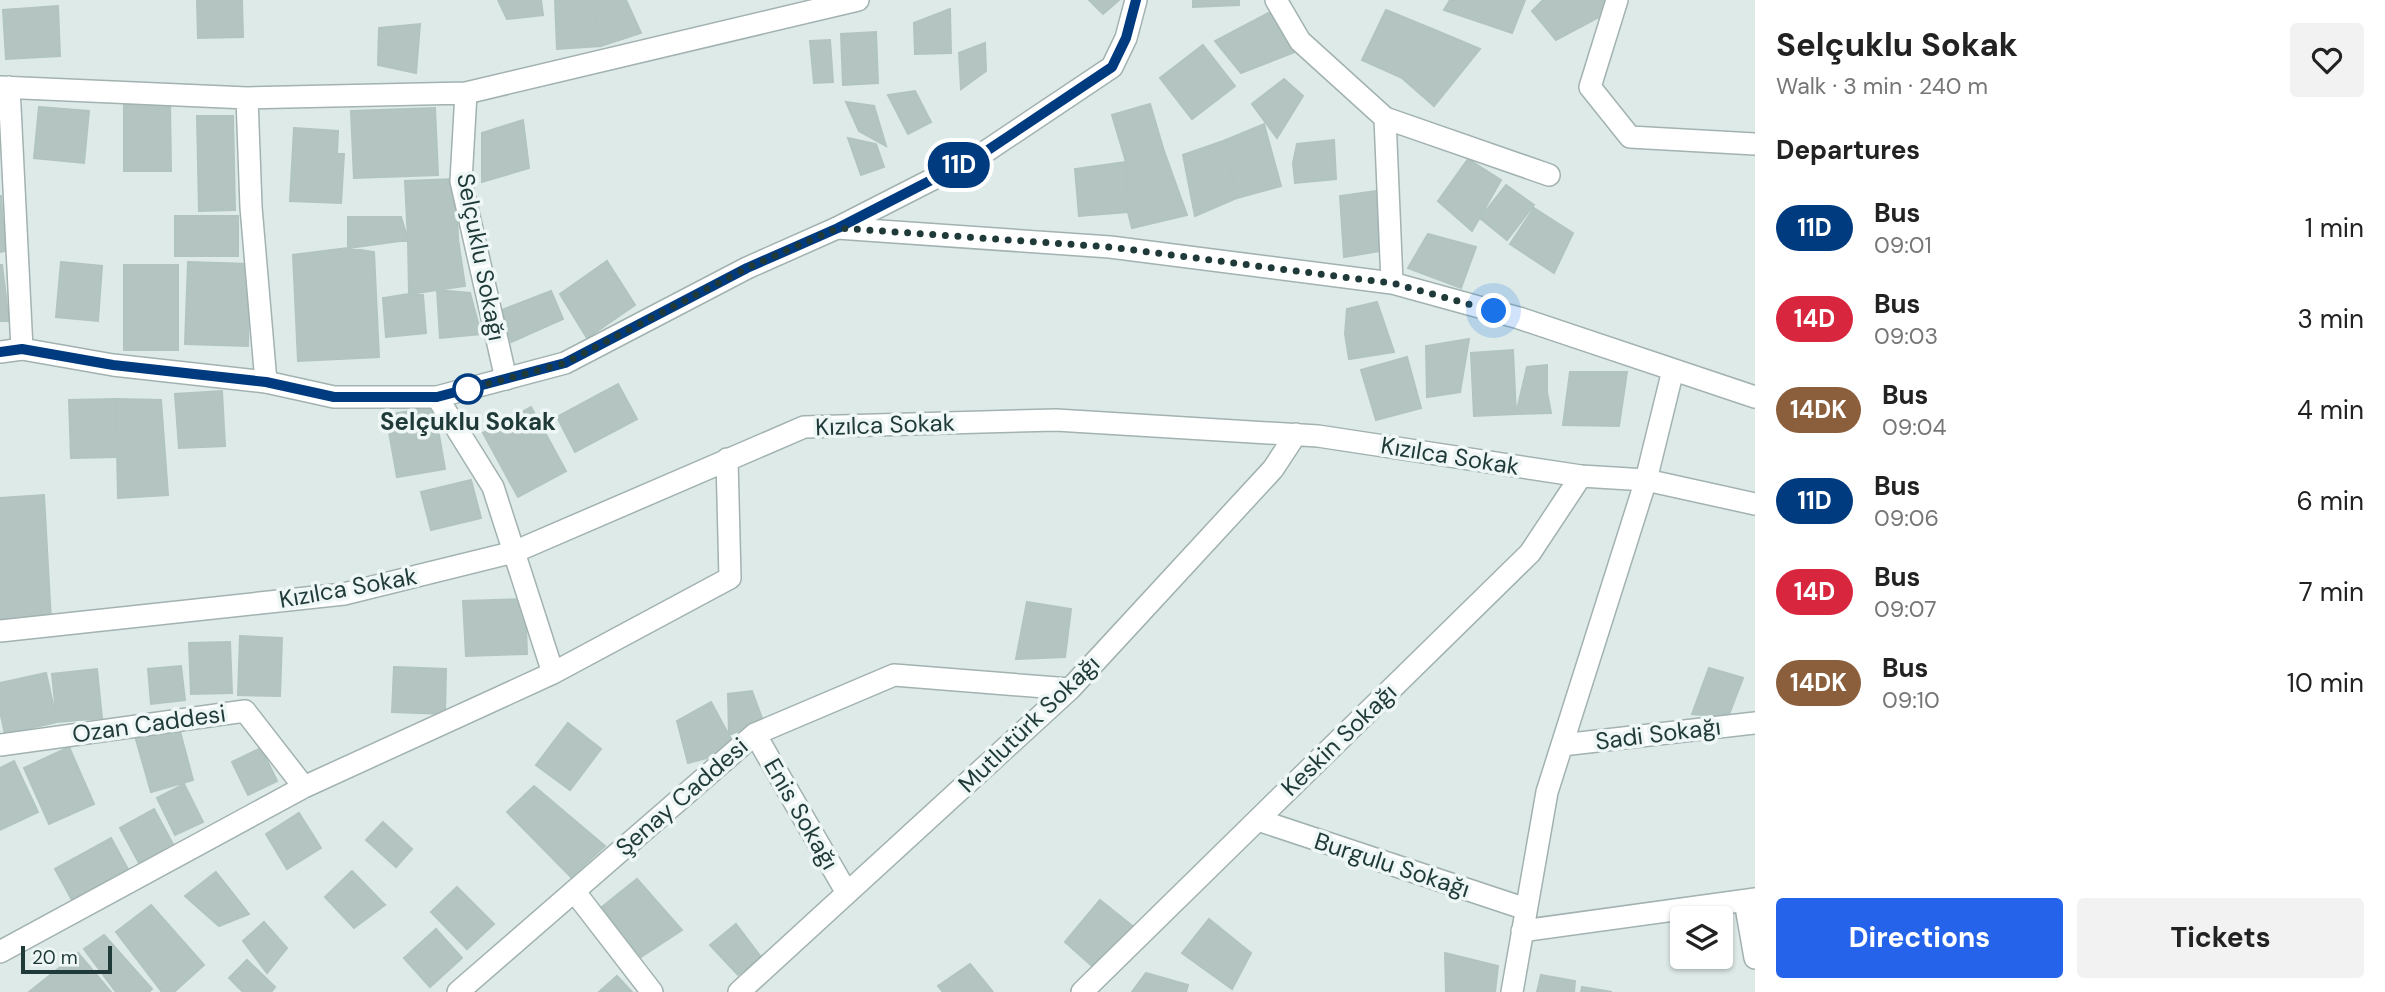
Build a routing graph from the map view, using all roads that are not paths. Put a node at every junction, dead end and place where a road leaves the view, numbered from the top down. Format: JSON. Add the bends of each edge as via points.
{"nodes":[{"id":1,"x":858,"y":0,"type":"edge"},
{"id":2,"x":1136,"y":0,"type":"edge"},
{"id":3,"x":1276,"y":0,"type":"edge"},
{"id":4,"x":1617,"y":0,"type":"edge"},
{"id":5,"x":5,"y":87,"type":"edge"},
{"id":6,"x":466,"y":93,"type":"junction"},
{"id":7,"x":247,"y":98,"type":"junction"},
{"id":8,"x":1385,"y":118,"type":"junction"},
{"id":9,"x":1755,"y":144,"type":"edge"},
{"id":10,"x":1549,"y":175,"type":"dead end"},
{"id":11,"x":838,"y":228,"type":"junction"},
{"id":12,"x":1392,"y":283,"type":"junction"},
{"id":13,"x":22,"y":349,"type":"junction"},
{"id":14,"x":0,"y":352,"type":"edge"},
{"id":15,"x":1674,"y":370,"type":"junction"},
{"id":16,"x":506,"y":379,"type":"junction"},
{"id":17,"x":266,"y":382,"type":"junction"},
{"id":18,"x":437,"y":397,"type":"junction"},
{"id":19,"x":1755,"y":397,"type":"edge"},
{"id":20,"x":1296,"y":434,"type":"junction"},
{"id":21,"x":727,"y":459,"type":"junction"},
{"id":22,"x":1581,"y":476,"type":"junction"},
{"id":23,"x":1646,"y":480,"type":"junction"},
{"id":24,"x":1755,"y":504,"type":"edge"},
{"id":25,"x":513,"y":552,"type":"junction"},
{"id":26,"x":0,"y":631,"type":"edge"},
{"id":27,"x":553,"y":673,"type":"junction"},
{"id":28,"x":1070,"y":689,"type":"junction"},
{"id":29,"x":1755,"y":723,"type":"edge"},
{"id":30,"x":755,"y":734,"type":"junction"},
{"id":31,"x":0,"y":745,"type":"edge"},
{"id":32,"x":1562,"y":745,"type":"junction"},
{"id":33,"x":304,"y":787,"type":"junction"},
{"id":34,"x":1258,"y":820,"type":"junction"},
{"id":35,"x":574,"y":891,"type":"junction"},
{"id":36,"x":848,"y":893,"type":"junction"},
{"id":37,"x":1750,"y":900,"type":"edge"},
{"id":38,"x":1526,"y":909,"type":"junction"},
{"id":39,"x":1522,"y":930,"type":"junction"},
{"id":40,"x":0,"y":952,"type":"edge"},
{"id":41,"x":1755,"y":958,"type":"edge"},
{"id":42,"x":458,"y":992,"type":"edge"},
{"id":43,"x":652,"y":992,"type":"edge"},
{"id":44,"x":739,"y":992,"type":"edge"},
{"id":45,"x":1082,"y":992,"type":"edge"},
{"id":46,"x":1511,"y":992,"type":"edge"}],
"edges":[{"from":1,"to":6,"type":"street"},
{"from":2,"to":11,"type":"street","via":[[1112,67],[982,154]]},
{"from":3,"to":8,"type":"street","via":[[1300,41]]},
{"from":4,"to":9,"type":"street","via":[[1590,87],[1630,137]]},
{"from":5,"to":7,"type":"street"},
{"from":5,"to":13,"type":"street"},
{"from":6,"to":7,"type":"street"},
{"from":6,"to":16,"type":"street","name":"Selçuklu Sokağı","via":[[461,181]]},
{"from":7,"to":17,"type":"street"},
{"from":8,"to":10,"type":"street"},
{"from":8,"to":12,"type":"street"},
{"from":11,"to":12,"type":"street","via":[[1110,247]]},
{"from":11,"to":16,"type":"street","via":[[747,268],[565,363]]},
{"from":12,"to":15,"type":"street","via":[[1519,318]]},
{"from":13,"to":14,"type":"street"},
{"from":13,"to":17,"type":"street","via":[[113,365]]},
{"from":15,"to":19,"type":"street"},
{"from":15,"to":23,"type":"street"},
{"from":16,"to":18,"type":"street"},
{"from":17,"to":18,"type":"street","via":[[334,397]]},
{"from":18,"to":25,"type":"street","via":[[492,487]]},
{"from":20,"to":21,"type":"street","name":"Kızılca Sokak","via":[[1056,421],[804,427]]},
{"from":20,"to":22,"type":"street","name":"Kızılca Sokak"},
{"from":20,"to":28,"type":"street","name":"Mutlutürk Sokağı","via":[[1273,469]]},
{"from":21,"to":25,"type":"street","name":"Kızılca Sokak"},
{"from":21,"to":27,"type":"street","via":[[730,578]]},
{"from":22,"to":23,"type":"street","name":"Kızılca Sokak"},
{"from":22,"to":34,"type":"street","name":"Keskin Sokağı","via":[[1530,554]]},
{"from":23,"to":24,"type":"street","name":"Kızılca Sokak"},
{"from":23,"to":32,"type":"street"},
{"from":25,"to":26,"type":"street","name":"Kızılca Sokak","via":[[344,594]]},
{"from":25,"to":27,"type":"street"},
{"from":27,"to":33,"type":"street"},
{"from":28,"to":30,"type":"street","name":"Şenay Caddesi","via":[[894,675]]},
{"from":28,"to":36,"type":"street","name":"Mutlutürk Sokağı"},
{"from":29,"to":32,"type":"street","name":"Sadi Sokağı"},
{"from":30,"to":35,"type":"street","name":"Şenay Caddesi"},
{"from":30,"to":36,"type":"street","name":"Enis Sokağı"},
{"from":31,"to":33,"type":"street","name":"Ozan Caddesi","via":[[245,711]]},
{"from":32,"to":38,"type":"street","via":[[1547,792]]},
{"from":33,"to":40,"type":"street"},
{"from":34,"to":38,"type":"street","name":"Burgulu Sokağı"},
{"from":34,"to":45,"type":"street","name":"Keskin Sokağı"},
{"from":35,"to":42,"type":"street","name":"Şenay Caddesi"},
{"from":35,"to":43,"type":"street"},
{"from":36,"to":44,"type":"street","name":"Mutlutürk Sokağı"},
{"from":37,"to":39,"type":"street"},
{"from":37,"to":41,"type":"street"},
{"from":38,"to":39,"type":"street"},
{"from":39,"to":46,"type":"street"}]}
